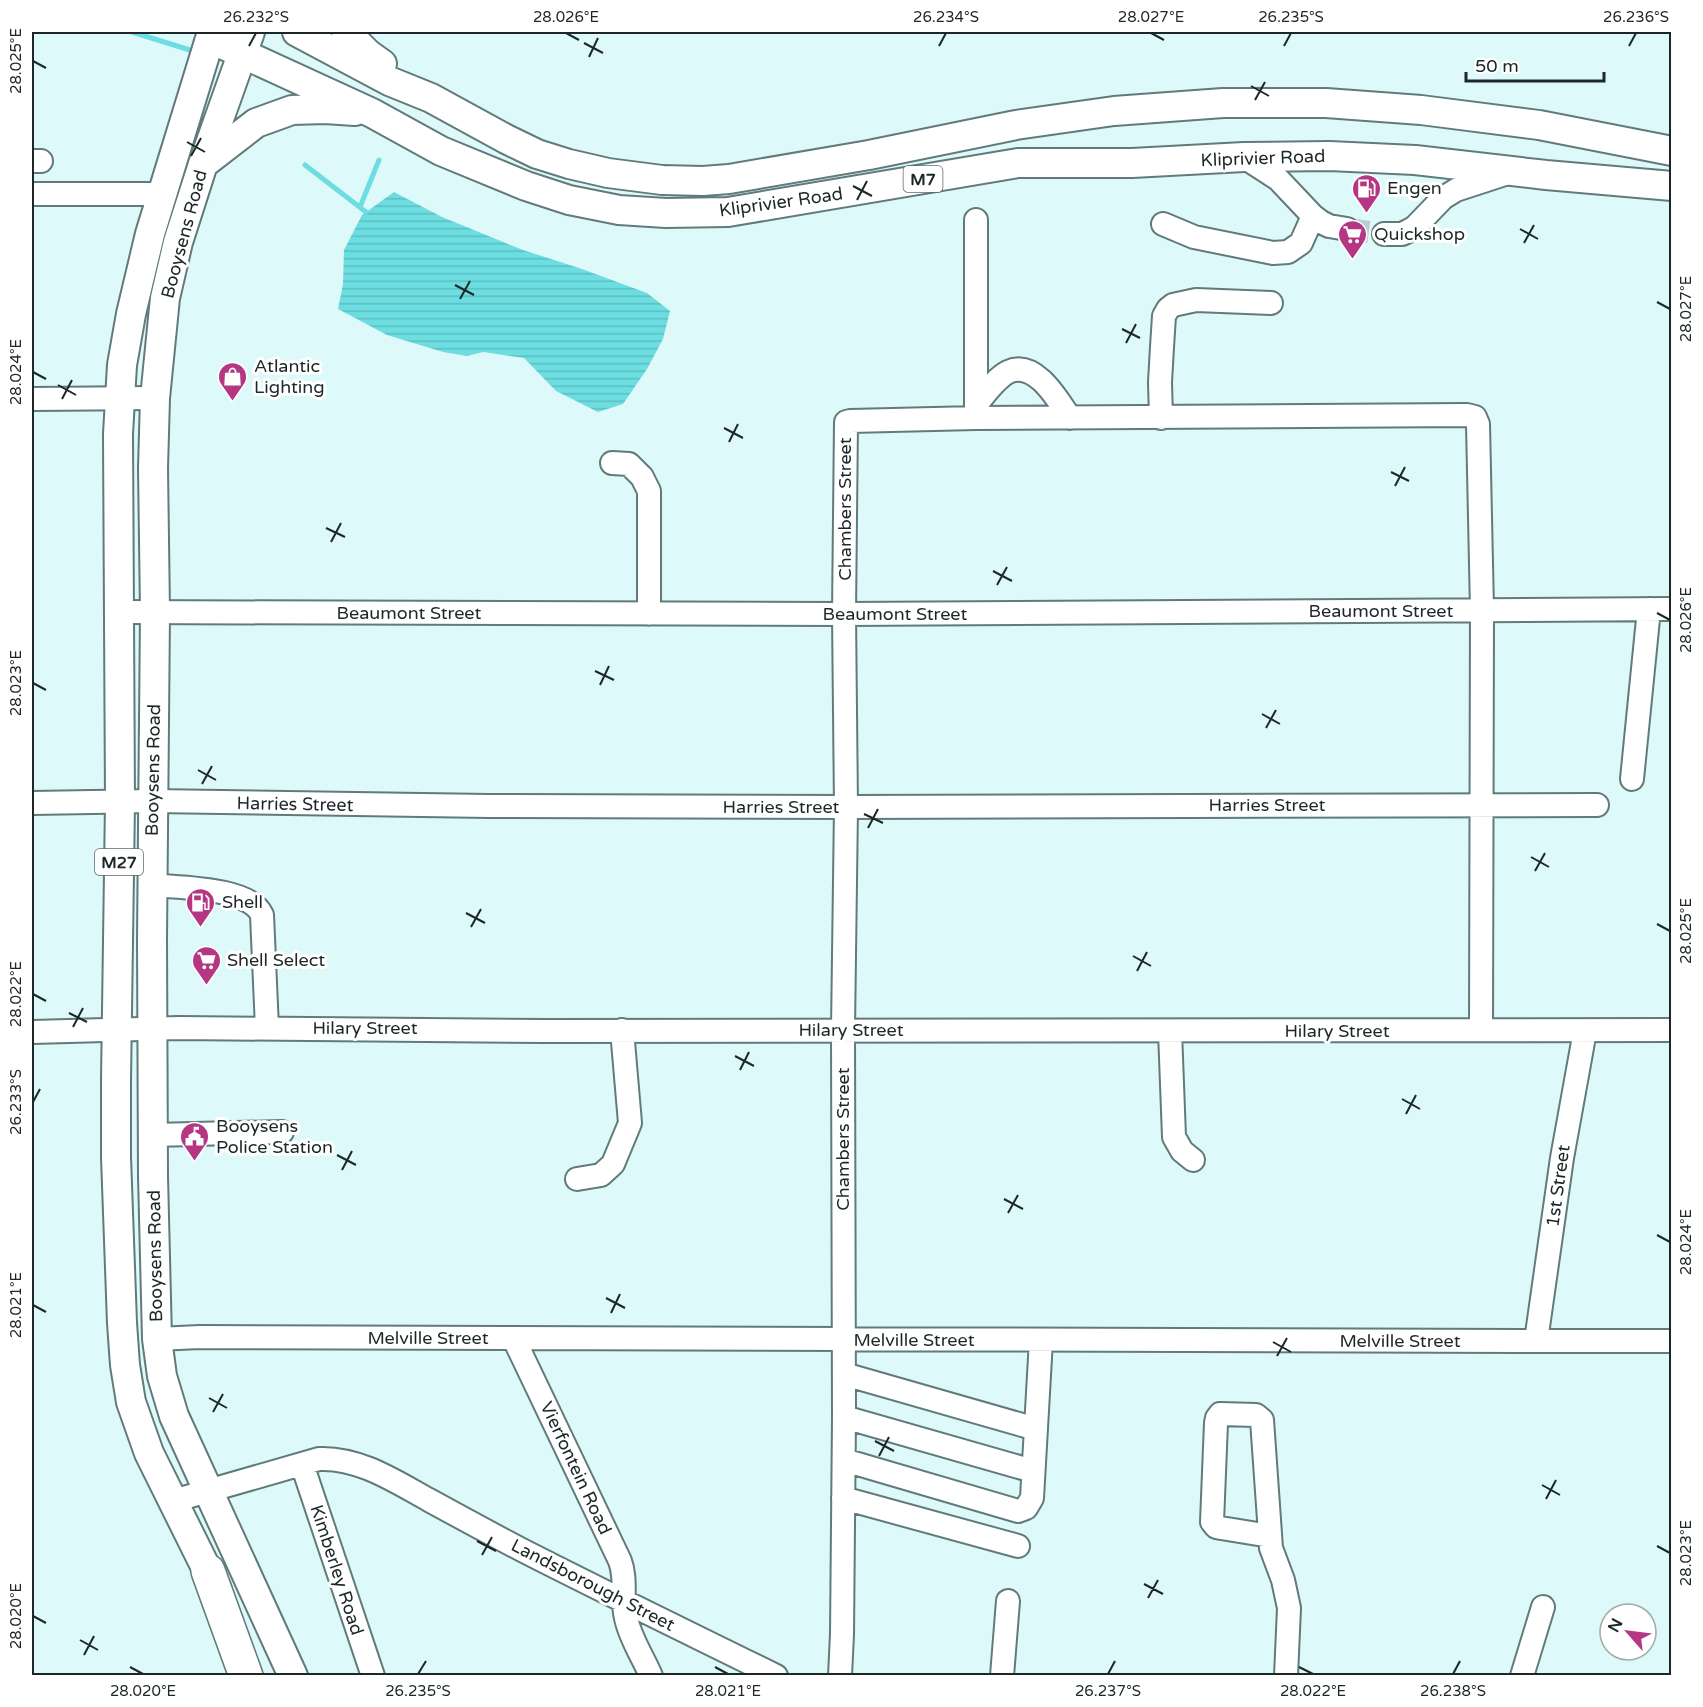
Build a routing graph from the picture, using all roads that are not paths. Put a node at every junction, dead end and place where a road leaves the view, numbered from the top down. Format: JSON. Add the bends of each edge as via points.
{"nodes":[{"id":1,"x":297,"y":32,"type":"edge"},
{"id":2,"x":346,"y":32,"type":"edge"},
{"id":3,"x":211,"y":35,"type":"edge"},
{"id":4,"x":247,"y":42,"type":"edge"},
{"id":5,"x":431,"y":98,"type":"junction"},
{"id":6,"x":372,"y":113,"type":"junction"},
{"id":7,"x":1671,"y":151,"type":"edge"},
{"id":8,"x":1244,"y":157,"type":"junction"},
{"id":9,"x":203,"y":164,"type":"junction"},
{"id":10,"x":1512,"y":171,"type":"junction"},
{"id":11,"x":1671,"y":186,"type":"edge"},
{"id":12,"x":32,"y":194,"type":"edge"},
{"id":13,"x":161,"y":194,"type":"junction"},
{"id":14,"x":1313,"y":216,"type":"junction"},
{"id":15,"x":976,"y":220,"type":"dead end"},
{"id":16,"x":1163,"y":224,"type":"dead end"},
{"id":17,"x":1347,"y":229,"type":"tunnel mouth"},
{"id":18,"x":1384,"y":234,"type":"tunnel mouth"},
{"id":19,"x":1271,"y":303,"type":"dead end"},
{"id":20,"x":155,"y":398,"type":"junction"},
{"id":21,"x":32,"y":399,"type":"edge"},
{"id":22,"x":119,"y":399,"type":"junction"},
{"id":23,"x":976,"y":412,"type":"junction"},
{"id":24,"x":1070,"y":418,"type":"junction"},
{"id":25,"x":1161,"y":418,"type":"junction"},
{"id":26,"x":612,"y":462,"type":"dead end"},
{"id":27,"x":1660,"y":609,"type":"edge"},
{"id":28,"x":1482,"y":610,"type":"junction"},
{"id":29,"x":119,"y":612,"type":"junction"},
{"id":30,"x":155,"y":612,"type":"junction"},
{"id":31,"x":649,"y":614,"type":"junction"},
{"id":32,"x":844,"y":615,"type":"junction"},
{"id":33,"x":1632,"y":779,"type":"dead end"},
{"id":34,"x":153,"y":801,"type":"junction"},
{"id":35,"x":120,"y":802,"type":"junction"},
{"id":36,"x":32,"y":803,"type":"edge"},
{"id":37,"x":1597,"y":805,"type":"dead end"},
{"id":38,"x":1481,"y":806,"type":"junction"},
{"id":39,"x":846,"y":807,"type":"junction"},
{"id":40,"x":152,"y":885,"type":"junction"},
{"id":41,"x":267,"y":1028,"type":"junction"},
{"id":42,"x":152,"y":1029,"type":"junction"},
{"id":43,"x":117,"y":1030,"type":"junction"},
{"id":44,"x":622,"y":1030,"type":"junction"},
{"id":45,"x":843,"y":1030,"type":"junction"},
{"id":46,"x":1481,"y":1030,"type":"junction"},
{"id":47,"x":1671,"y":1030,"type":"edge"},
{"id":48,"x":1170,"y":1031,"type":"junction"},
{"id":49,"x":1585,"y":1031,"type":"junction"},
{"id":50,"x":32,"y":1032,"type":"edge"},
{"id":51,"x":282,"y":1132,"type":"dead end"},
{"id":52,"x":152,"y":1136,"type":"junction"},
{"id":53,"x":1193,"y":1160,"type":"dead end"},
{"id":54,"x":577,"y":1179,"type":"dead end"},
{"id":55,"x":157,"y":1339,"type":"junction"},
{"id":56,"x":514,"y":1339,"type":"junction"},
{"id":57,"x":844,"y":1339,"type":"junction"},
{"id":58,"x":1041,"y":1340,"type":"junction"},
{"id":59,"x":1536,"y":1341,"type":"junction"},
{"id":60,"x":1671,"y":1341,"type":"edge"},
{"id":61,"x":844,"y":1374,"type":"junction"},
{"id":62,"x":844,"y":1417,"type":"junction"},
{"id":63,"x":1036,"y":1429,"type":"junction"},
{"id":64,"x":844,"y":1460,"type":"junction"},
{"id":65,"x":302,"y":1464,"type":"junction"},
{"id":66,"x":1033,"y":1471,"type":"junction"},
{"id":67,"x":208,"y":1490,"type":"junction"},
{"id":68,"x":843,"y":1498,"type":"junction"},
{"id":69,"x":173,"y":1501,"type":"junction"},
{"id":70,"x":1270,"y":1536,"type":"junction"},
{"id":71,"x":1018,"y":1546,"type":"dead end"},
{"id":72,"x":208,"y":1571,"type":"junction"},
{"id":73,"x":1008,"y":1601,"type":"dead end"},
{"id":74,"x":624,"y":1602,"type":"junction"},
{"id":75,"x":1543,"y":1607,"type":"dead end"},
{"id":76,"x":246,"y":1676,"type":"edge"},
{"id":77,"x":258,"y":1676,"type":"edge"},
{"id":78,"x":293,"y":1676,"type":"edge"},
{"id":79,"x":373,"y":1676,"type":"edge"},
{"id":80,"x":651,"y":1676,"type":"edge"},
{"id":81,"x":776,"y":1676,"type":"edge"},
{"id":82,"x":840,"y":1676,"type":"edge"},
{"id":83,"x":1002,"y":1676,"type":"edge"},
{"id":84,"x":1286,"y":1676,"type":"edge"},
{"id":85,"x":1522,"y":1676,"type":"edge"}],
"edges":[{"from":1,"to":5,"type":"main road","name":"Kliprivier Road","number":"M7","via":[[389,81]]},
{"from":2,"to":5,"type":"main road","via":[[368,54]]},
{"from":3,"to":4,"type":"main road","name":"Kliprivier Road","number":"M7"},
{"from":3,"to":13,"type":"main road","name":"Booysens Road","number":"M27"},
{"from":4,"to":6,"type":"main road","name":"Kliprivier Road","number":"M7"},
{"from":4,"to":9,"type":"main road","name":"Booysens Road","number":"M27"},
{"from":5,"to":7,"type":"main road","name":"Kliprivier Road","number":"M7","via":[[537,154],[608,173],[662,180],[729,179],[1016,125],[1114,111],[1223,103],[1326,103],[1421,110],[1539,125]]},
{"from":6,"to":8,"type":"main road","name":"Kliprivier Road","number":"M7","via":[[441,151],[526,186],[619,210],[666,213],[728,212],[1018,163],[1132,163]]},
{"from":6,"to":9,"type":"main road","via":[[292,110],[256,123]]},
{"from":8,"to":10,"type":"main road","name":"Kliprivier Road","number":"M7","via":[[1415,160]]},
{"from":8,"to":14,"type":"street","via":[[1278,179]]},
{"from":9,"to":20,"type":"main road","name":"Booysens Road","number":"M27","via":[[168,282]]},
{"from":10,"to":11,"type":"main road","name":"Kliprivier Road","number":"M7"},
{"from":10,"to":18,"type":"street","via":[[1456,190],[1402,234]]},
{"from":12,"to":13,"type":"street"},
{"from":13,"to":22,"type":"main road","name":"Booysens Road","number":"M27","via":[[131,314]]},
{"from":14,"to":16,"type":"street","via":[[1301,243],[1288,252],[1274,253],[1194,237]]},
{"from":14,"to":17,"type":"street","via":[[1329,226]]},
{"from":15,"to":23,"type":"street"},
{"from":19,"to":25,"type":"street","via":[[1196,300],[1168,309],[1162,347]]},
{"from":20,"to":22,"type":"street"},
{"from":20,"to":30,"type":"main road","name":"Booysens Road","number":"M27"},
{"from":21,"to":22,"type":"street"},
{"from":22,"to":29,"type":"main road","name":"Booysens Road","number":"M27"},
{"from":23,"to":24,"type":"street"},
{"from":23,"to":24,"type":"street","via":[[994,383],[1009,371],[1025,370],[1037,376]]},
{"from":23,"to":32,"type":"street","name":"Chambers Street","via":[[846,422]]},
{"from":24,"to":25,"type":"street"},
{"from":25,"to":28,"type":"street","via":[[1475,417]]},
{"from":26,"to":31,"type":"street","via":[[629,464],[649,490]]},
{"from":27,"to":28,"type":"street","name":"Beaumont Street"},
{"from":27,"to":33,"type":"street"},
{"from":28,"to":32,"type":"street","name":"Beaumont Street"},
{"from":28,"to":38,"type":"street"},
{"from":29,"to":30,"type":"street","name":"Beaumont Street"},
{"from":29,"to":35,"type":"main road","name":"Booysens Road","number":"M27"},
{"from":30,"to":31,"type":"street","name":"Beaumont Street"},
{"from":30,"to":34,"type":"main road","name":"Booysens Road","number":"M27"},
{"from":31,"to":32,"type":"street","name":"Beaumont Street"},
{"from":32,"to":39,"type":"street","name":"Chambers Street"},
{"from":34,"to":35,"type":"street","name":"Harries Street"},
{"from":34,"to":39,"type":"street","name":"Harries Street"},
{"from":34,"to":40,"type":"main road","name":"Booysens Road","number":"M27"},
{"from":35,"to":36,"type":"street","name":"Harries Street"},
{"from":35,"to":43,"type":"main road","name":"Booysens Road","number":"M27"},
{"from":37,"to":38,"type":"street","name":"Harries Street"},
{"from":38,"to":39,"type":"street","name":"Harries Street"},
{"from":38,"to":46,"type":"street"},
{"from":39,"to":45,"type":"street","name":"Chambers Street"},
{"from":40,"to":41,"type":"street","via":[[224,891],[260,909]]},
{"from":40,"to":42,"type":"main road","name":"Booysens Road","number":"M27"},
{"from":41,"to":42,"type":"street","name":"Hilary Street"},
{"from":41,"to":44,"type":"street","name":"Hilary Street"},
{"from":42,"to":43,"type":"street","name":"Hilary Street"},
{"from":42,"to":52,"type":"main road","name":"Booysens Road","number":"M27"},
{"from":43,"to":50,"type":"street","name":"Hilary Street"},
{"from":43,"to":69,"type":"main road","name":"Booysens Road","number":"M27","via":[[116,1157],[125,1365],[130,1402]]},
{"from":44,"to":45,"type":"street","name":"Hilary Street"},
{"from":44,"to":54,"type":"street","via":[[630,1123],[613,1164],[601,1175]]},
{"from":45,"to":48,"type":"street","name":"Hilary Street"},
{"from":45,"to":57,"type":"street","name":"Chambers Street"},
{"from":46,"to":48,"type":"street","name":"Hilary Street"},
{"from":46,"to":49,"type":"street","name":"Hilary Street"},
{"from":47,"to":49,"type":"street","name":"Hilary Street"},
{"from":48,"to":53,"type":"street","via":[[1174,1137]]},
{"from":49,"to":59,"type":"street","name":"1st Street"},
{"from":51,"to":52,"type":"street"},
{"from":52,"to":55,"type":"main road","name":"Booysens Road","number":"M27"},
{"from":55,"to":56,"type":"street","name":"Melville Street"},
{"from":55,"to":67,"type":"main road","name":"Booysens Road","number":"M27","via":[[168,1399]]},
{"from":56,"to":57,"type":"street","name":"Melville Street"},
{"from":56,"to":74,"type":"street","name":"Vierfontein Road","via":[[620,1561]]},
{"from":57,"to":58,"type":"street","name":"Melville Street"},
{"from":57,"to":61,"type":"street","name":"Chambers Street"},
{"from":58,"to":59,"type":"street","name":"Melville Street"},
{"from":58,"to":63,"type":"street"},
{"from":59,"to":60,"type":"street","name":"Melville Street"},
{"from":61,"to":62,"type":"street","name":"Chambers Street"},
{"from":61,"to":63,"type":"street"},
{"from":62,"to":64,"type":"street","name":"Chambers Street"},
{"from":62,"to":66,"type":"street"},
{"from":63,"to":66,"type":"street"},
{"from":64,"to":66,"type":"street","via":[[1018,1511],[1026,1508],[1032,1498]]},
{"from":64,"to":68,"type":"street","name":"Chambers Street"},
{"from":65,"to":67,"type":"street","name":"Landsborough Street"},
{"from":65,"to":74,"type":"street","name":"Landsborough Street","via":[[332,1459],[361,1466]]},
{"from":65,"to":79,"type":"street","name":"Kimberley Road"},
{"from":67,"to":69,"type":"street","name":"Landsborough Street"},
{"from":67,"to":78,"type":"main road","name":"Booysens Road","number":"M27"},
{"from":68,"to":71,"type":"street"},
{"from":68,"to":82,"type":"street","name":"Chambers Street"},
{"from":69,"to":72,"type":"main road","name":"Booysens Road","number":"M27"},
{"from":70,"to":70,"type":"street","via":[[1216,1527],[1212,1522],[1216,1422],[1220,1414],[1262,1418]]},
{"from":70,"to":84,"type":"street","via":[[1289,1608]]},
{"from":72,"to":76,"type":"highway"},
{"from":72,"to":77,"type":"main road","name":"Booysens Road","number":"M27"},
{"from":73,"to":83,"type":"street"},
{"from":74,"to":80,"type":"street","name":"Vierfontein Road","via":[[628,1626]]},
{"from":74,"to":81,"type":"street","name":"Landsborough Street"},
{"from":75,"to":85,"type":"street"}]}
